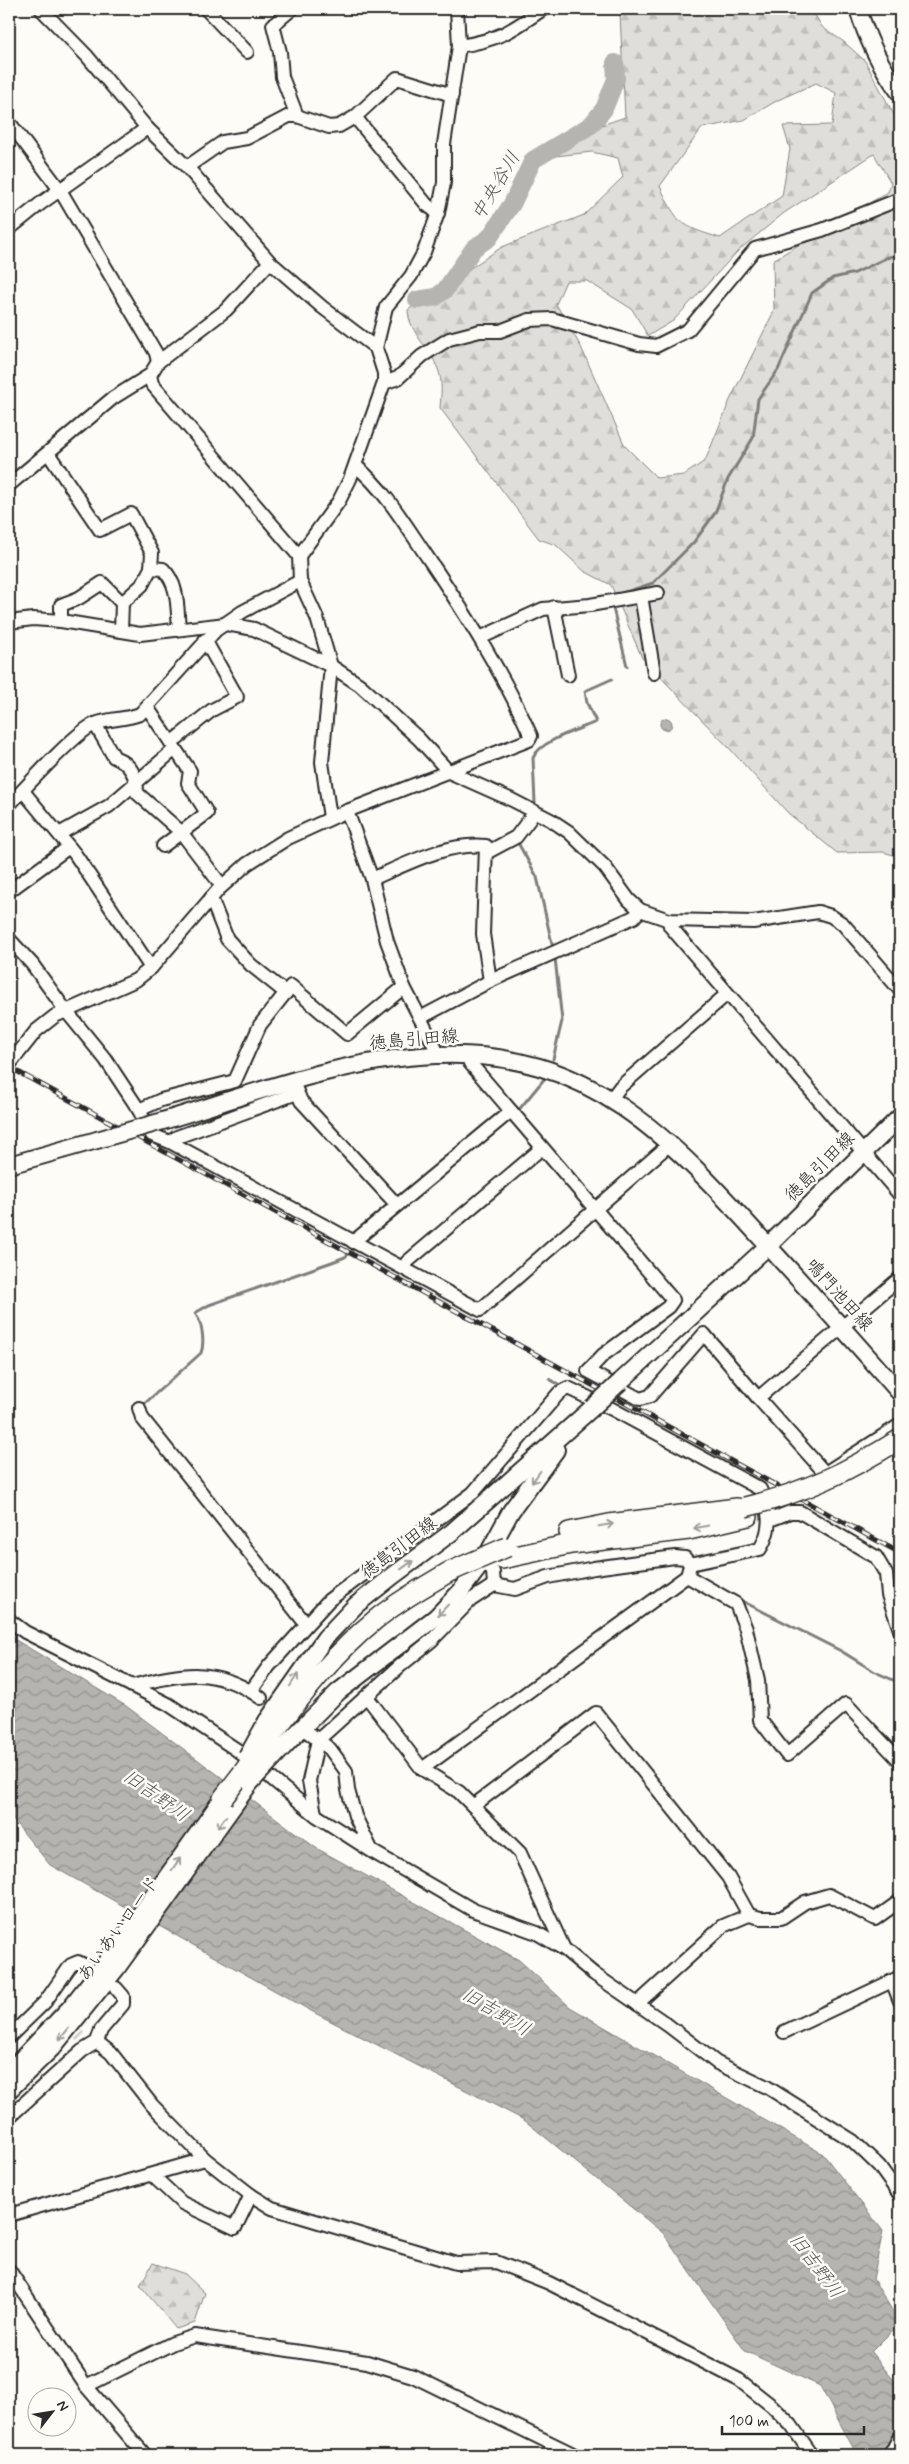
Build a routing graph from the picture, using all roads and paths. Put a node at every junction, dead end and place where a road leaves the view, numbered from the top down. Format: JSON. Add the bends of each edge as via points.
{"nodes":[{"id":1,"x":41,"y":9,"type":"edge"},
{"id":2,"x":206,"y":9,"type":"edge"},
{"id":3,"x":292,"y":9,"type":"edge"},
{"id":4,"x":457,"y":9,"type":"edge"},
{"id":5,"x":544,"y":9,"type":"edge"},
{"id":6,"x":858,"y":9,"type":"edge"},
{"id":7,"x":459,"y":46,"type":"junction"},
{"id":8,"x":247,"y":52,"type":"dead end"},
{"id":9,"x":900,"y":94,"type":"edge"},
{"id":10,"x":452,"y":95,"type":"junction"},
{"id":11,"x":297,"y":116,"type":"junction"},
{"id":12,"x":354,"y":117,"type":"junction"},
{"id":13,"x":9,"y":122,"type":"edge"},
{"id":14,"x":147,"y":128,"type":"junction"},
{"id":15,"x":187,"y":167,"type":"junction"},
{"id":16,"x":60,"y":190,"type":"junction"},
{"id":17,"x":900,"y":199,"type":"edge"},
{"id":18,"x":438,"y":213,"type":"junction"},
{"id":19,"x":9,"y":230,"type":"edge"},
{"id":20,"x":270,"y":262,"type":"junction"},
{"id":21,"x":376,"y":348,"type":"junction"},
{"id":22,"x":158,"y":362,"type":"junction"},
{"id":23,"x":150,"y":375,"type":"junction"},
{"id":24,"x":384,"y":383,"type":"junction"},
{"id":25,"x":48,"y":453,"type":"junction"},
{"id":26,"x":356,"y":466,"type":"junction"},
{"id":27,"x":9,"y":485,"type":"edge"},
{"id":28,"x":299,"y":556,"type":"junction"},
{"id":29,"x":151,"y":568,"type":"junction"},
{"id":30,"x":300,"y":581,"type":"junction"},
{"id":31,"x":658,"y":593,"type":"dead end"},
{"id":32,"x":641,"y":596,"type":"junction"},
{"id":33,"x":122,"y":603,"type":"junction"},
{"id":34,"x":554,"y":607,"type":"junction"},
{"id":35,"x":61,"y":621,"type":"junction"},
{"id":36,"x":9,"y":622,"type":"edge"},
{"id":37,"x":226,"y":624,"type":"junction"},
{"id":38,"x":179,"y":628,"type":"junction"},
{"id":39,"x":121,"y":631,"type":"junction"},
{"id":40,"x":480,"y":638,"type":"junction"},
{"id":41,"x":205,"y":640,"type":"junction"},
{"id":42,"x":332,"y":666,"type":"junction"},
{"id":43,"x":654,"y":673,"type":"dead end"},
{"id":44,"x":568,"y":674,"type":"dead end"},
{"id":45,"x":147,"y":707,"type":"junction"},
{"id":46,"x":95,"y":724,"type":"junction"},
{"id":47,"x":173,"y":746,"type":"junction"},
{"id":48,"x":449,"y":772,"type":"junction"},
{"id":49,"x":137,"y":780,"type":"junction"},
{"id":50,"x":23,"y":791,"type":"junction"},
{"id":51,"x":9,"y":805,"type":"edge"},
{"id":52,"x":347,"y":811,"type":"junction"},
{"id":53,"x":535,"y":812,"type":"junction"},
{"id":54,"x":330,"y":818,"type":"junction"},
{"id":55,"x":181,"y":832,"type":"junction"},
{"id":56,"x":59,"y":834,"type":"junction"},
{"id":57,"x":163,"y":846,"type":"dead end"},
{"id":58,"x":69,"y":847,"type":"junction"},
{"id":59,"x":486,"y":853,"type":"junction"},
{"id":60,"x":372,"y":879,"type":"junction"},
{"id":61,"x":222,"y":886,"type":"junction"},
{"id":62,"x":9,"y":891,"type":"edge"},
{"id":63,"x":211,"y":898,"type":"junction"},
{"id":64,"x":640,"y":910,"type":"junction"},
{"id":65,"x":669,"y":920,"type":"junction"},
{"id":66,"x":9,"y":939,"type":"edge"},
{"id":67,"x":151,"y":968,"type":"junction"},
{"id":68,"x":490,"y":981,"type":"junction"},
{"id":69,"x":404,"y":987,"type":"junction"},
{"id":70,"x":900,"y":990,"type":"edge"},
{"id":71,"x":286,"y":993,"type":"junction"},
{"id":72,"x":727,"y":994,"type":"junction"},
{"id":73,"x":66,"y":1011,"type":"junction"},
{"id":74,"x":420,"y":1018,"type":"junction"},
{"id":75,"x":436,"y":1055,"type":"junction"},
{"id":76,"x":468,"y":1055,"type":"junction"},
{"id":77,"x":9,"y":1065,"type":"edge"},
{"id":78,"x":295,"y":1088,"type":"junction"},
{"id":79,"x":611,"y":1099,"type":"junction"},
{"id":80,"x":139,"y":1110,"type":"junction"},
{"id":81,"x":510,"y":1111,"type":"junction"},
{"id":82,"x":900,"y":1117,"type":"edge"},
{"id":83,"x":170,"y":1142,"type":"junction"},
{"id":84,"x":671,"y":1143,"type":"junction"},
{"id":85,"x":542,"y":1148,"type":"junction"},
{"id":86,"x":863,"y":1152,"type":"junction"},
{"id":87,"x":9,"y":1165,"type":"edge"},
{"id":88,"x":900,"y":1195,"type":"edge"},
{"id":89,"x":397,"y":1205,"type":"junction"},
{"id":90,"x":596,"y":1210,"type":"junction"},
{"id":91,"x":357,"y":1244,"type":"junction"},
{"id":92,"x":768,"y":1246,"type":"junction"},
{"id":93,"x":407,"y":1262,"type":"dead end"},
{"id":94,"x":900,"y":1278,"type":"edge"},
{"id":95,"x":842,"y":1328,"type":"junction"},
{"id":96,"x":900,"y":1392,"type":"edge"},
{"id":97,"x":758,"y":1398,"type":"junction"},
{"id":98,"x":139,"y":1408,"type":"dead end"},
{"id":99,"x":575,"y":1424,"type":"junction"},
{"id":100,"x":900,"y":1425,"type":"edge"},
{"id":101,"x":900,"y":1439,"type":"edge"},
{"id":102,"x":900,"y":1451,"type":"edge"},
{"id":103,"x":747,"y":1512,"type":"junction"},
{"id":104,"x":440,"y":1519,"type":"junction"},
{"id":105,"x":770,"y":1520,"type":"junction"},
{"id":106,"x":452,"y":1532,"type":"junction"},
{"id":107,"x":498,"y":1555,"type":"junction"},
{"id":108,"x":689,"y":1570,"type":"junction"},
{"id":109,"x":494,"y":1584,"type":"junction"},
{"id":110,"x":9,"y":1620,"type":"edge"},
{"id":111,"x":306,"y":1624,"type":"junction"},
{"id":112,"x":900,"y":1630,"type":"edge"},
{"id":113,"x":132,"y":1686,"type":"junction"},
{"id":114,"x":367,"y":1697,"type":"junction"},
{"id":115,"x":280,"y":1730,"type":"junction"},
{"id":116,"x":313,"y":1736,"type":"junction"},
{"id":117,"x":900,"y":1761,"type":"edge"},
{"id":118,"x":422,"y":1769,"type":"junction"},
{"id":119,"x":250,"y":1783,"type":"joint"},
{"id":120,"x":223,"y":1798,"type":"joint"},
{"id":121,"x":473,"y":1806,"type":"junction"},
{"id":122,"x":315,"y":1814,"type":"junction"},
{"id":123,"x":373,"y":1852,"type":"junction"},
{"id":124,"x":900,"y":1901,"type":"edge"},
{"id":125,"x":748,"y":1915,"type":"junction"},
{"id":126,"x":564,"y":1949,"type":"junction"},
{"id":127,"x":112,"y":1965,"type":"junction"},
{"id":128,"x":88,"y":1967,"type":"dead end"},
{"id":129,"x":896,"y":1979,"type":"edge"},
{"id":130,"x":116,"y":1988,"type":"dead end"},
{"id":131,"x":900,"y":2001,"type":"edge"},
{"id":132,"x":637,"y":2004,"type":"junction"},
{"id":133,"x":784,"y":2032,"type":"dead end"},
{"id":134,"x":9,"y":2037,"type":"edge"},
{"id":135,"x":89,"y":2041,"type":"junction"},
{"id":136,"x":9,"y":2072,"type":"edge"},
{"id":137,"x":9,"y":2090,"type":"edge"},
{"id":138,"x":9,"y":2116,"type":"edge"},
{"id":139,"x":205,"y":2159,"type":"junction"},
{"id":140,"x":152,"y":2175,"type":"junction"},
{"id":141,"x":900,"y":2194,"type":"edge"},
{"id":142,"x":251,"y":2195,"type":"junction"},
{"id":143,"x":9,"y":2215,"type":"edge"},
{"id":144,"x":9,"y":2270,"type":"edge"},
{"id":145,"x":86,"y":2386,"type":"junction"},
{"id":146,"x":900,"y":2436,"type":"edge"},
{"id":147,"x":145,"y":2455,"type":"edge"},
{"id":148,"x":575,"y":2455,"type":"edge"},
{"id":149,"x":812,"y":2455,"type":"edge"},
{"id":150,"x":890,"y":2455,"type":"edge"}],
"edges":[{"from":1,"to":14,"type":"street","via":[[88,56]]},
{"from":2,"to":8,"type":"street"},
{"from":3,"to":11,"type":"street","via":[[273,25],[282,77]]},
{"from":4,"to":7,"type":"street"},
{"from":5,"to":7,"type":"street","via":[[492,40]]},
{"from":6,"to":9,"type":"main road","via":[[865,33]]},
{"from":7,"to":10,"type":"street"},
{"from":10,"to":12,"type":"street","via":[[397,78]]},
{"from":10,"to":18,"type":"street"},
{"from":11,"to":12,"type":"street","via":[[329,128]]},
{"from":11,"to":15,"type":"street","via":[[289,116],[247,138],[223,142]]},
{"from":12,"to":18,"type":"street","via":[[427,205]]},
{"from":13,"to":16,"type":"street"},
{"from":14,"to":15,"type":"street"},
{"from":14,"to":16,"type":"street"},
{"from":15,"to":20,"type":"street"},
{"from":16,"to":19,"type":"street"},
{"from":16,"to":22,"type":"street","via":[[143,330]]},
{"from":17,"to":24,"type":"street","via":[[822,230],[756,249],[688,330],[656,346],[552,319],[529,320],[500,331],[480,331],[449,339],[422,356],[398,378]]},
{"from":18,"to":21,"type":"street","via":[[411,276],[386,307]]},
{"from":20,"to":21,"type":"street"},
{"from":20,"to":22,"type":"street","via":[[226,310]]},
{"from":21,"to":24,"type":"street"},
{"from":22,"to":23,"type":"street"},
{"from":23,"to":25,"type":"street","via":[[113,398]]},
{"from":23,"to":28,"type":"street","via":[[152,384]]},
{"from":24,"to":26,"type":"street"},
{"from":25,"to":27,"type":"street"},
{"from":25,"to":29,"type":"street","via":[[100,530],[131,514],[152,553]]},
{"from":26,"to":28,"type":"street","via":[[339,501]]},
{"from":26,"to":40,"type":"street","via":[[372,479],[405,524]]},
{"from":28,"to":30,"type":"street"},
{"from":29,"to":33,"type":"street","via":[[142,585]]},
{"from":29,"to":38,"type":"street","via":[[163,569],[170,576],[175,588]]},
{"from":30,"to":37,"type":"street"},
{"from":30,"to":42,"type":"street","via":[[317,618]]},
{"from":31,"to":32,"type":"street"},
{"from":32,"to":34,"type":"street"},
{"from":32,"to":43,"type":"street"},
{"from":33,"to":35,"type":"street","via":[[102,583],[62,605]]},
{"from":33,"to":39,"type":"street"},
{"from":34,"to":40,"type":"street"},
{"from":34,"to":44,"type":"street"},
{"from":35,"to":36,"type":"street","via":[[34,619]]},
{"from":35,"to":39,"type":"street"},
{"from":37,"to":38,"type":"street"},
{"from":37,"to":41,"type":"street"},
{"from":37,"to":42,"type":"street","via":[[254,629]]},
{"from":38,"to":39,"type":"street","via":[[140,634]]},
{"from":40,"to":48,"type":"street","via":[[501,672],[531,736],[529,740]]},
{"from":41,"to":45,"type":"street"},
{"from":41,"to":47,"type":"street","via":[[237,697],[212,710]]},
{"from":42,"to":48,"type":"street","via":[[374,698]]},
{"from":42,"to":54,"type":"street","via":[[322,762]]},
{"from":45,"to":46,"type":"street","via":[[127,720]]},
{"from":45,"to":47,"type":"street"},
{"from":46,"to":49,"type":"street","via":[[114,757],[125,761]]},
{"from":46,"to":50,"type":"street","via":[[80,734]]},
{"from":47,"to":49,"type":"street"},
{"from":47,"to":55,"type":"street","via":[[190,771],[188,783],[206,813]]},
{"from":48,"to":52,"type":"street"},
{"from":48,"to":53,"type":"street"},
{"from":49,"to":55,"type":"street","via":[[137,793]]},
{"from":49,"to":56,"type":"street","via":[[109,806]]},
{"from":50,"to":51,"type":"street"},
{"from":50,"to":56,"type":"street"},
{"from":52,"to":54,"type":"street"},
{"from":52,"to":60,"type":"street"},
{"from":53,"to":59,"type":"street","via":[[516,837]]},
{"from":53,"to":64,"type":"street","via":[[584,845]]},
{"from":54,"to":61,"type":"street","via":[[247,864]]},
{"from":55,"to":57,"type":"street"},
{"from":55,"to":61,"type":"street"},
{"from":56,"to":58,"type":"street"},
{"from":58,"to":62,"type":"street"},
{"from":58,"to":67,"type":"street"},
{"from":59,"to":60,"type":"street","via":[[486,846],[455,848]]},
{"from":59,"to":68,"type":"street","via":[[483,934]]},
{"from":60,"to":69,"type":"street","via":[[387,941]]},
{"from":61,"to":63,"type":"street"},
{"from":63,"to":67,"type":"street"},
{"from":63,"to":71,"type":"street","via":[[227,939]]},
{"from":64,"to":65,"type":"street"},
{"from":64,"to":68,"type":"street","via":[[634,917]]},
{"from":65,"to":70,"type":"street","via":[[753,922],[818,912],[843,924]]},
{"from":65,"to":72,"type":"street","via":[[670,926]]},
{"from":66,"to":73,"type":"street","via":[[32,964]]},
{"from":67,"to":73,"type":"street","via":[[136,980]]},
{"from":68,"to":74,"type":"street"},
{"from":69,"to":71,"type":"street","via":[[347,1034],[291,986]]},
{"from":69,"to":74,"type":"street"},
{"from":71,"to":80,"type":"street","via":[[260,1025],[235,1081],[161,1100]]},
{"from":72,"to":79,"type":"street","via":[[620,1087]]},
{"from":72,"to":86,"type":"street"},
{"from":73,"to":77,"type":"street","via":[[36,1031]]},
{"from":73,"to":80,"type":"street","via":[[106,1060]]},
{"from":74,"to":75,"type":"street"},
{"from":75,"to":76,"type":"main road","name":"徳島引田線"},
{"from":75,"to":78,"type":"main road","name":"徳島引田線","via":[[351,1066]]},
{"from":76,"to":79,"type":"main road","name":"徳島引田線","via":[[492,1056],[554,1070]]},
{"from":76,"to":81,"type":"street","via":[[470,1063]]},
{"from":78,"to":83,"type":"street"},
{"from":78,"to":87,"type":"main road","name":"徳島引田線","bridge":true},
{"from":78,"to":89,"type":"street","via":[[301,1101]]},
{"from":79,"to":84,"type":"main road","name":"徳島引田線"},
{"from":80,"to":83,"type":"street","via":[[152,1135]]},
{"from":81,"to":85,"type":"street"},
{"from":81,"to":89,"type":"street"},
{"from":82,"to":86,"type":"main road","name":"徳島引田線"},
{"from":83,"to":91,"type":"street"},
{"from":84,"to":90,"type":"street"},
{"from":84,"to":92,"type":"main road","name":"徳島引田線","via":[[708,1178]]},
{"from":85,"to":90,"type":"street"},
{"from":85,"to":93,"type":"street"},
{"from":86,"to":88,"type":"street"},
{"from":86,"to":92,"type":"main road","name":"徳島引田線"},
{"from":89,"to":91,"type":"street"},
{"from":90,"to":91,"type":"street","via":[[480,1310]]},
{"from":90,"to":97,"type":"street","via":[[673,1300],[603,1355],[588,1371],[640,1399],[650,1396],[704,1334]]},
{"from":92,"to":95,"type":"main road","name":"鳴門池田線"},
{"from":92,"to":99,"type":"main road","name":"徳島引田線","bridge":true},
{"from":94,"to":95,"type":"street"},
{"from":95,"to":96,"type":"main road","name":"鳴門池田線"},
{"from":95,"to":97,"type":"street"},
{"from":97,"to":100,"type":"street","via":[[826,1473]]},
{"from":98,"to":111,"type":"street","via":[[142,1418]]},
{"from":99,"to":106,"type":"main road","name":"徳島引田線"},
{"from":99,"to":107,"type":"main road","name":"徳島引田線","one_way":true,"via":[[512,1511]]},
{"from":101,"to":103,"type":"highway","bridge":true,"via":[[822,1483]]},
{"from":102,"to":103,"type":"highway","via":[[826,1492]]},
{"from":103,"to":107,"type":"highway","via":[[689,1530]]},
{"from":104,"to":105,"type":"street","via":[[473,1493],[560,1393],[568,1388],[760,1489]]},
{"from":104,"to":106,"type":"street"},
{"from":104,"to":111,"type":"street","via":[[329,1600]]},
{"from":105,"to":108,"type":"street","via":[[767,1537],[760,1549]]},
{"from":105,"to":112,"type":"street","via":[[790,1512],[800,1512],[871,1552],[886,1574],[888,1595]]},
{"from":115,"to":106,"type":"main road","name":"徳島引田線","one_way":true,"via":[[325,1638],[356,1605]]},
{"from":107,"to":109,"type":"street","via":[[493,1572]]},
{"from":107,"to":115,"type":"main road","name":"徳島引田線","one_way":true,"via":[[436,1617],[338,1692]]},
{"from":107,"to":115,"type":"highway","via":[[408,1596],[368,1627],[322,1672]]},
{"from":108,"to":109,"type":"street","via":[[685,1558],[675,1557],[585,1570],[515,1589]]},
{"from":108,"to":117,"type":"street","via":[[736,1604],[758,1680],[760,1720],[787,1755],[846,1704]]},
{"from":108,"to":118,"type":"street"},
{"from":109,"to":114,"type":"street","via":[[471,1600],[432,1640]]},
{"from":110,"to":113,"type":"street","via":[[25,1632]]},
{"from":111,"to":113,"type":"street","via":[[269,1666],[256,1695],[221,1677],[206,1675],[170,1676]]},
{"from":113,"to":122,"type":"street","via":[[168,1704],[237,1750]]},
{"from":114,"to":116,"type":"street"},
{"from":114,"to":118,"type":"street"},
{"from":115,"to":119,"type":"highway","bridge":true},
{"from":115,"to":120,"type":"highway","bridge":true},
{"from":116,"to":122,"type":"street","via":[[309,1781]]},
{"from":116,"to":123,"type":"street","via":[[330,1749],[346,1770],[355,1816]]},
{"from":118,"to":121,"type":"street","via":[[459,1792]]},
{"from":119,"to":127,"type":"main road","name":"あいあいロード","one_way":true},
{"from":127,"to":120,"type":"main road","name":"あいあいロード","one_way":true},
{"from":121,"to":125,"type":"street","via":[[596,1714],[728,1877]]},
{"from":121,"to":126,"type":"street","via":[[520,1853]]},
{"from":122,"to":123,"type":"street"},
{"from":123,"to":126,"type":"street","via":[[473,1910],[537,1933]]},
{"from":124,"to":125,"type":"street","via":[[875,1918],[829,1895],[805,1902],[781,1918]]},
{"from":125,"to":132,"type":"street","via":[[723,1926]]},
{"from":126,"to":132,"type":"street"},
{"from":127,"to":136,"type":"main road","name":"あいあいロード"},
{"from":127,"to":137,"type":"main road","name":"あいあいロード","one_way":true,"via":[[53,2047]]},
{"from":128,"to":134,"type":"street","via":[[78,1962],[71,1965],[49,2005]]},
{"from":129,"to":131,"type":"street"},
{"from":129,"to":133,"type":"street"},
{"from":130,"to":135,"type":"street","via":[[123,1996],[123,2004]]},
{"from":132,"to":141,"type":"street","via":[[717,2063],[775,2091],[853,2141],[879,2166]]},
{"from":135,"to":138,"type":"street"},
{"from":135,"to":139,"type":"street","via":[[112,2053],[152,2105]]},
{"from":139,"to":140,"type":"street"},
{"from":139,"to":142,"type":"street"},
{"from":140,"to":142,"type":"street","via":[[182,2203],[235,2228]]},
{"from":140,"to":143,"type":"street"},
{"from":142,"to":149,"type":"street","via":[[272,2208],[456,2263],[496,2262],[549,2283],[739,2380],[791,2425]]},
{"from":144,"to":145,"type":"street"},
{"from":145,"to":147,"type":"street"},
{"from":145,"to":148,"type":"street","via":[[173,2342],[195,2336],[366,2362],[413,2376]]},
{"from":146,"to":150,"type":"street"}]}
